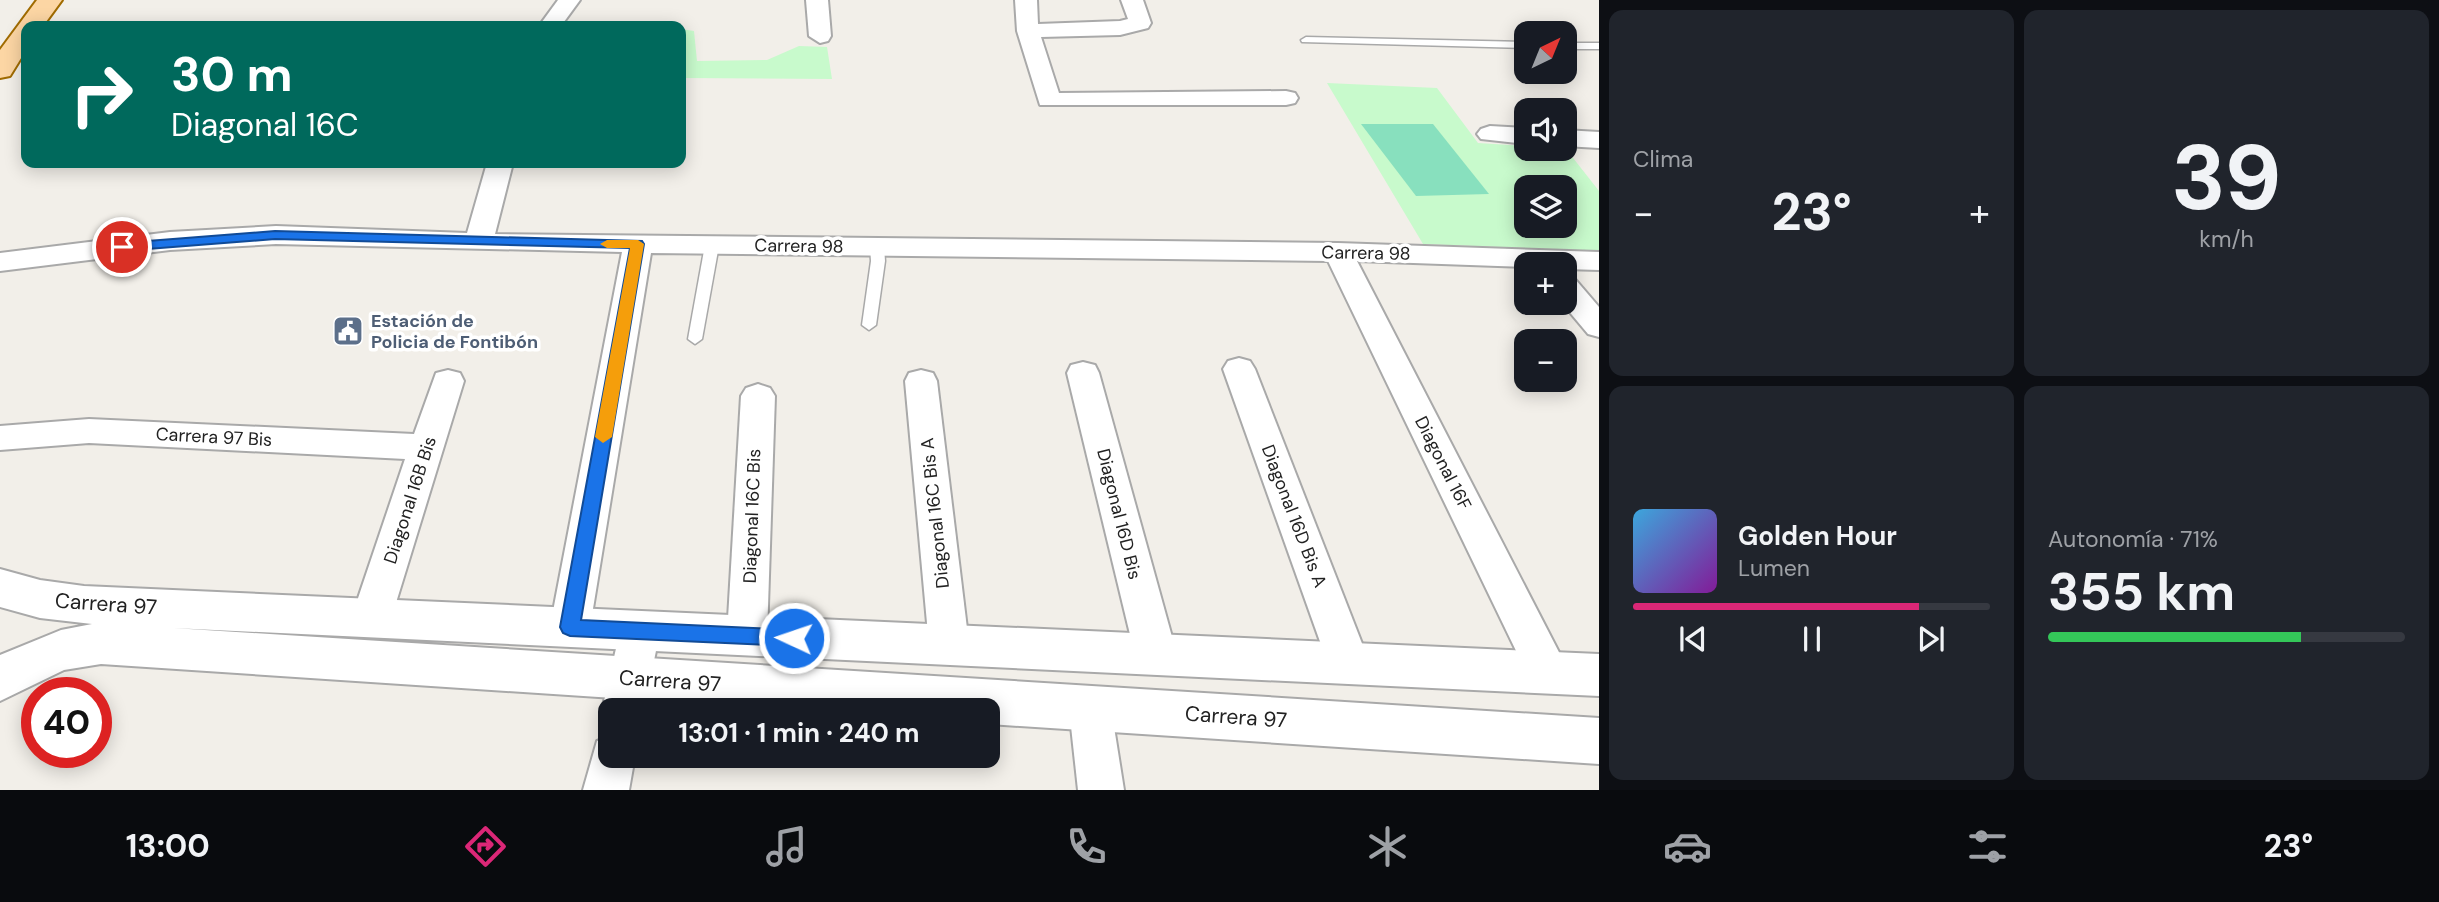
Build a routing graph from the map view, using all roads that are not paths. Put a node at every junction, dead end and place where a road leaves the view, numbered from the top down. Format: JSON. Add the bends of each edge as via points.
{"nodes":[{"id":1,"x":50,"y":0,"type":"edge"},
{"id":2,"x":569,"y":0,"type":"edge"},
{"id":3,"x":817,"y":0,"type":"edge"},
{"id":4,"x":1026,"y":0,"type":"edge"},
{"id":5,"x":1132,"y":0,"type":"edge"},
{"id":6,"x":34,"y":21,"type":"edge"},
{"id":7,"x":554,"y":21,"type":"edge"},
{"id":8,"x":1028,"y":31,"type":"junction"},
{"id":9,"x":820,"y":36,"type":"dead end"},
{"id":10,"x":21,"y":38,"type":"edge"},
{"id":11,"x":1306,"y":40,"type":"dead end"},
{"id":12,"x":1514,"y":45,"type":"edge"},
{"id":13,"x":1577,"y":46,"type":"edge"},
{"id":14,"x":1599,"y":47,"type":"edge"},
{"id":15,"x":0,"y":70,"type":"edge"},
{"id":16,"x":1286,"y":99,"type":"dead end"},
{"id":17,"x":1490,"y":134,"type":"dead end"},
{"id":18,"x":1514,"y":135,"type":"edge"},
{"id":19,"x":1577,"y":139,"type":"edge"},
{"id":20,"x":1599,"y":140,"type":"edge"},
{"id":21,"x":499,"y":168,"type":"edge"},
{"id":22,"x":479,"y":242,"type":"junction"},
{"id":23,"x":638,"y":244,"type":"junction"},
{"id":24,"x":712,"y":245,"type":"junction"},
{"id":25,"x":877,"y":247,"type":"junction"},
{"id":26,"x":1338,"y":252,"type":"junction"},
{"id":27,"x":1514,"y":259,"type":"edge"},
{"id":28,"x":1577,"y":261,"type":"edge"},
{"id":29,"x":1599,"y":261,"type":"edge"},
{"id":30,"x":0,"y":262,"type":"edge"},
{"id":31,"x":1577,"y":301,"type":"edge"},
{"id":32,"x":869,"y":325,"type":"dead end"},
{"id":33,"x":1599,"y":327,"type":"edge"},
{"id":34,"x":695,"y":339,"type":"dead end"},
{"id":35,"x":1239,"y":369,"type":"dead end"},
{"id":36,"x":1083,"y":373,"type":"dead end"},
{"id":37,"x":448,"y":381,"type":"dead end"},
{"id":38,"x":921,"y":381,"type":"dead end"},
{"id":39,"x":758,"y":396,"type":"dead end"},
{"id":40,"x":0,"y":438,"type":"edge"},
{"id":41,"x":428,"y":447,"type":"junction"},
{"id":42,"x":0,"y":588,"type":"edge"},
{"id":43,"x":370,"y":619,"type":"junction"},
{"id":44,"x":570,"y":627,"type":"junction"},
{"id":45,"x":640,"y":631,"type":"junction"},
{"id":46,"x":747,"y":636,"type":"junction"},
{"id":47,"x":949,"y":645,"type":"junction"},
{"id":48,"x":1156,"y":655,"type":"junction"},
{"id":49,"x":1349,"y":664,"type":"junction"},
{"id":50,"x":1548,"y":673,"type":"junction"},
{"id":51,"x":1599,"y":675,"type":"edge"},
{"id":52,"x":0,"y":680,"type":"edge"},
{"id":53,"x":626,"y":694,"type":"edge"},
{"id":54,"x":1090,"y":708,"type":"junction"},
{"id":55,"x":1599,"y":741,"type":"edge"},
{"id":56,"x":611,"y":768,"type":"edge"},
{"id":57,"x":606,"y":790,"type":"edge"},
{"id":58,"x":1101,"y":790,"type":"edge"}],
"edges":[{"from":1,"to":6,"type":"main road"},
{"from":2,"to":7,"type":"street"},
{"from":3,"to":9,"type":"street"},
{"from":4,"to":8,"type":"street"},
{"from":5,"to":8,"type":"street","via":[[1140,23],[1120,28]]},
{"from":8,"to":16,"type":"street","via":[[1049,100]]},
{"from":10,"to":15,"type":"main road"},
{"from":11,"to":12,"type":"lane"},
{"from":13,"to":14,"type":"lane"},
{"from":17,"to":18,"type":"street"},
{"from":19,"to":20,"type":"street"},
{"from":21,"to":22,"type":"street"},
{"from":22,"to":23,"type":"street","name":"Carrera 98"},
{"from":22,"to":30,"type":"street","name":"Carrera 98","via":[[275,235],[170,241]]},
{"from":23,"to":24,"type":"street","name":"Carrera 98"},
{"from":23,"to":44,"type":"street"},
{"from":24,"to":25,"type":"street","name":"Carrera 98"},
{"from":24,"to":34,"type":"lane"},
{"from":25,"to":26,"type":"street","name":"Carrera 98"},
{"from":25,"to":32,"type":"lane"},
{"from":26,"to":27,"type":"street","name":"Carrera 98"},
{"from":26,"to":50,"type":"street","name":"Diagonal 16F"},
{"from":28,"to":29,"type":"street","name":"Carrera 98"},
{"from":31,"to":33,"type":"street"},
{"from":35,"to":49,"type":"street","name":"Diagonal 16D Bis A"},
{"from":36,"to":48,"type":"street","name":"Diagonal 16D Bis"},
{"from":37,"to":41,"type":"street","name":"Diagonal 16B Bis"},
{"from":38,"to":47,"type":"street","name":"Diagonal 16C Bis A"},
{"from":39,"to":46,"type":"street","name":"Diagonal 16C Bis"},
{"from":40,"to":41,"type":"street","name":"Carrera 97 Bis","via":[[89,431]]},
{"from":41,"to":43,"type":"street","name":"Diagonal 16B Bis"},
{"from":42,"to":43,"type":"street","name":"Carrera 97","via":[[84,605]]},
{"from":43,"to":44,"type":"street","name":"Carrera 97"},
{"from":44,"to":45,"type":"street","name":"Carrera 97"},
{"from":45,"to":46,"type":"street","name":"Carrera 97"},
{"from":45,"to":53,"type":"street"},
{"from":46,"to":47,"type":"street","name":"Carrera 97"},
{"from":47,"to":48,"type":"street","name":"Carrera 97"},
{"from":48,"to":49,"type":"street","name":"Carrera 97"},
{"from":49,"to":50,"type":"street","name":"Carrera 97"},
{"from":50,"to":51,"type":"street","name":"Carrera 97"},
{"from":52,"to":53,"type":"street","name":"Carrera 97","via":[[51,653],[101,644]]},
{"from":53,"to":54,"type":"street","name":"Carrera 97"},
{"from":54,"to":55,"type":"street","name":"Carrera 97"},
{"from":54,"to":58,"type":"street"},
{"from":56,"to":57,"type":"street"}]}
